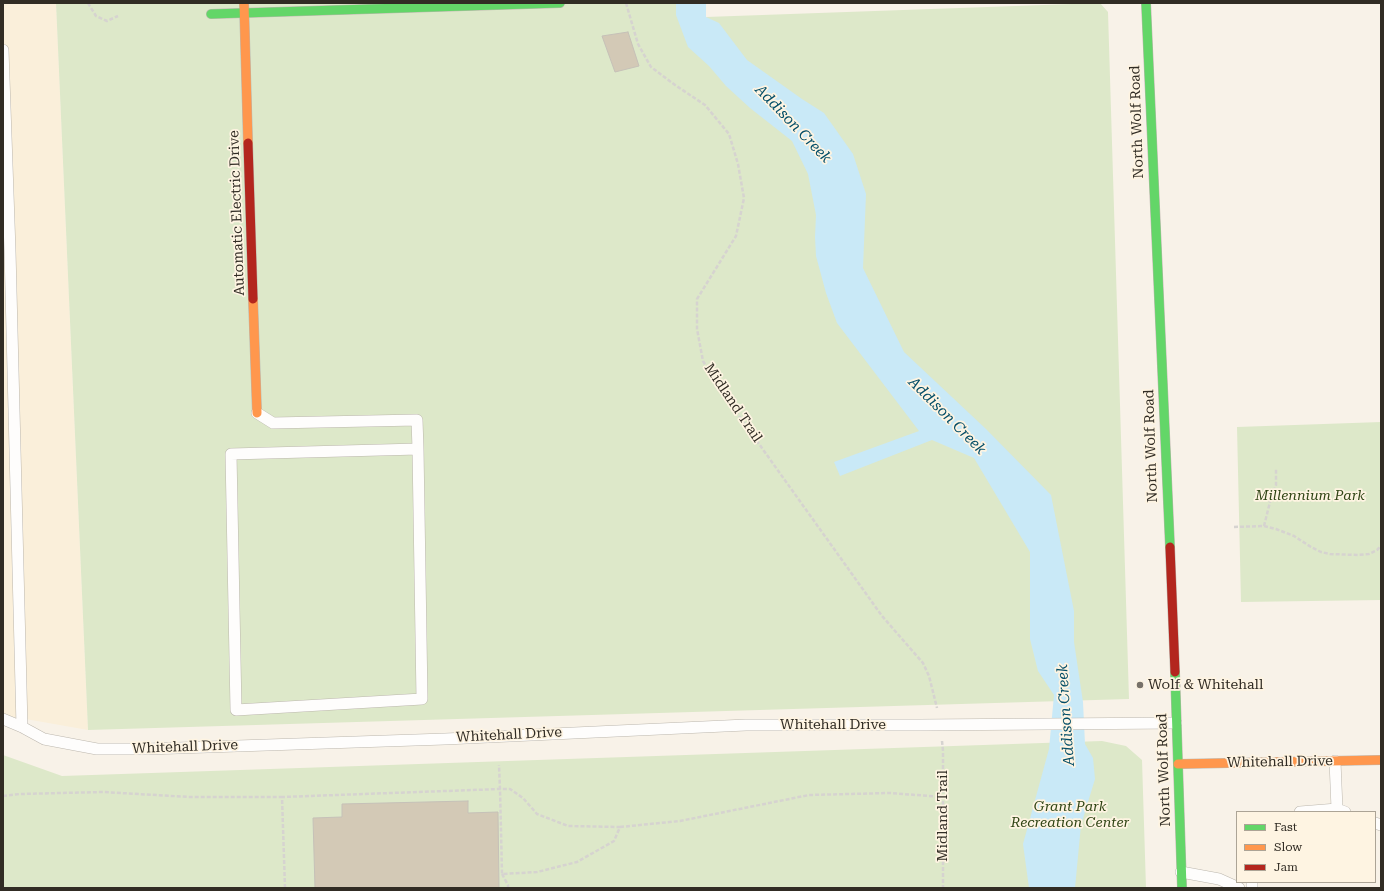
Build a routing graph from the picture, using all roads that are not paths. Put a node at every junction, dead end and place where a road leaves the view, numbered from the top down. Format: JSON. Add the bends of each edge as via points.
{"nodes":[{"id":1,"x":244,"y":3,"type":"edge"},
{"id":2,"x":560,"y":3,"type":"edge"},
{"id":3,"x":1146,"y":3,"type":"edge"},
{"id":4,"x":244,"y":13,"type":"junction"},
{"id":5,"x":211,"y":14,"type":"dead end"},
{"id":6,"x":3,"y":50,"type":"edge"},
{"id":7,"x":257,"y":412,"type":"joint"},
{"id":8,"x":418,"y":449,"type":"junction"},
{"id":9,"x":3,"y":719,"type":"edge"},
{"id":10,"x":1176,"y":723,"type":"junction"},
{"id":11,"x":22,"y":727,"type":"junction"},
{"id":12,"x":1381,"y":760,"type":"edge"},
{"id":13,"x":1335,"y":761,"type":"junction"},
{"id":14,"x":1178,"y":764,"type":"junction"},
{"id":15,"x":1341,"y":811,"type":"edge"},
{"id":16,"x":1181,"y":872,"type":"junction"},
{"id":17,"x":1182,"y":888,"type":"edge"},
{"id":18,"x":1239,"y":888,"type":"edge"}],
"edges":[{"from":1,"to":4,"type":"street","name":"Automatic Electric Drive"},
{"from":2,"to":4,"type":"street"},
{"from":3,"to":10,"type":"street","name":"North Wolf Road"},
{"from":4,"to":5,"type":"street"},
{"from":4,"to":7,"type":"street","name":"Automatic Electric Drive"},
{"from":6,"to":11,"type":"lane"},
{"from":7,"to":8,"type":"lane","via":[[273,423],[417,420]]},
{"from":8,"to":8,"type":"lane","via":[[422,699],[236,710],[231,454]]},
{"from":9,"to":11,"type":"lane","name":"Whitehall Drive"},
{"from":10,"to":11,"type":"lane","name":"Whitehall Drive","via":[[746,725],[148,749],[97,749],[44,739]]},
{"from":10,"to":14,"type":"street","name":"North Wolf Road"},
{"from":12,"to":13,"type":"street","name":"Whitehall Drive"},
{"from":13,"to":14,"type":"street","name":"Whitehall Drive"},
{"from":13,"to":15,"type":"lane"},
{"from":14,"to":16,"type":"street","name":"North Wolf Road"},
{"from":16,"to":17,"type":"street","name":"North Wolf Road"},
{"from":16,"to":18,"type":"lane","via":[[1219,879]]}]}
